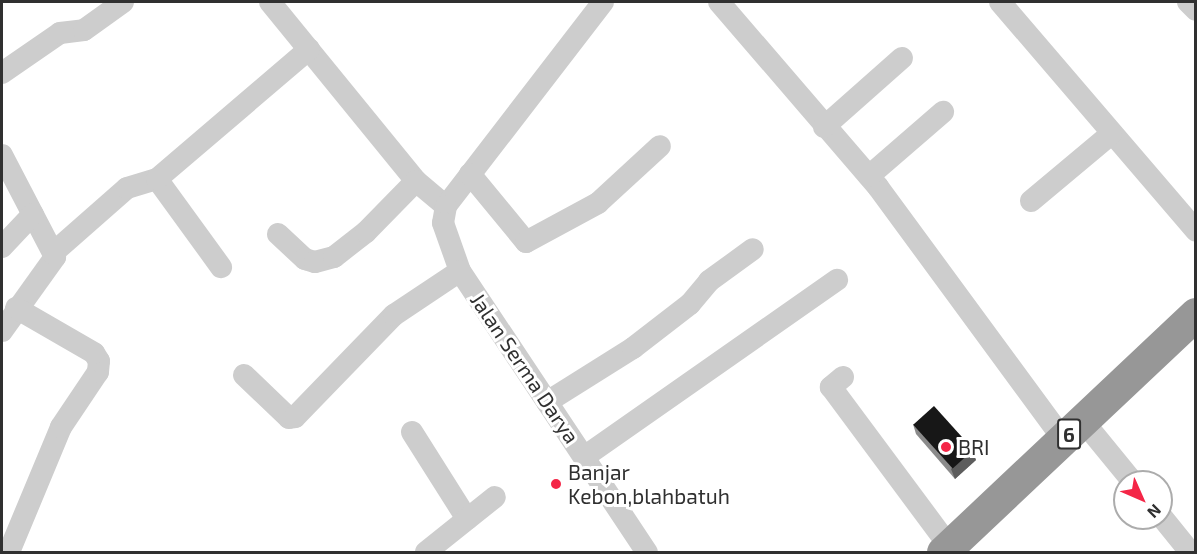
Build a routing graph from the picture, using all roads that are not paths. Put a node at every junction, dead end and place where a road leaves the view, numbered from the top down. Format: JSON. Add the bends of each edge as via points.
{"nodes":[{"id":1,"x":123,"y":2,"type":"edge"},
{"id":2,"x":270,"y":2,"type":"edge"},
{"id":3,"x":603,"y":2,"type":"edge"},
{"id":4,"x":719,"y":2,"type":"edge"},
{"id":5,"x":1000,"y":2,"type":"edge"},
{"id":6,"x":1188,"y":2,"type":"edge"},
{"id":7,"x":1196,"y":10,"type":"edge"},
{"id":8,"x":309,"y":49,"type":"junction"},
{"id":9,"x":902,"y":58,"type":"dead end"},
{"id":10,"x":2,"y":73,"type":"edge"},
{"id":11,"x":943,"y":112,"type":"dead end"},
{"id":12,"x":824,"y":127,"type":"junction"},
{"id":13,"x":1111,"y":134,"type":"junction"},
{"id":14,"x":660,"y":146,"type":"dead end"},
{"id":15,"x":2,"y":155,"type":"edge"},
{"id":16,"x":470,"y":174,"type":"junction"},
{"id":17,"x":868,"y":176,"type":"junction"},
{"id":18,"x":158,"y":179,"type":"junction"},
{"id":19,"x":416,"y":181,"type":"junction"},
{"id":20,"x":1031,"y":201,"type":"dead end"},
{"id":21,"x":446,"y":206,"type":"junction"},
{"id":22,"x":33,"y":214,"type":"junction"},
{"id":23,"x":1196,"y":231,"type":"edge"},
{"id":24,"x":278,"y":234,"type":"dead end"},
{"id":25,"x":2,"y":247,"type":"edge"},
{"id":26,"x":753,"y":249,"type":"dead end"},
{"id":27,"x":53,"y":253,"type":"junction"},
{"id":28,"x":221,"y":267,"type":"dead end"},
{"id":29,"x":460,"y":271,"type":"junction"},
{"id":30,"x":837,"y":280,"type":"dead end"},
{"id":31,"x":16,"y":308,"type":"junction"},
{"id":32,"x":1196,"y":314,"type":"edge"},
{"id":33,"x":2,"y":331,"type":"edge"},
{"id":34,"x":244,"y":375,"type":"dead end"},
{"id":35,"x":843,"y":377,"type":"dead end"},
{"id":36,"x":547,"y":402,"type":"junction"},
{"id":37,"x":1073,"y":430,"type":"junction"},
{"id":38,"x":411,"y":432,"type":"dead end"},
{"id":39,"x":584,"y":457,"type":"junction"},
{"id":40,"x":1119,"y":470,"type":"edge"},
{"id":41,"x":495,"y":497,"type":"dead end"},
{"id":42,"x":467,"y":519,"type":"junction"},
{"id":43,"x":1172,"y":530,"type":"edge"},
{"id":44,"x":946,"y":549,"type":"edge"},
{"id":45,"x":9,"y":552,"type":"edge"},
{"id":46,"x":426,"y":552,"type":"edge"},
{"id":47,"x":647,"y":552,"type":"edge"},
{"id":48,"x":1190,"y":552,"type":"edge"}],
"edges":[{"from":1,"to":10,"type":"street","via":[[84,30],[60,33]]},
{"from":2,"to":8,"type":"street"},
{"from":3,"to":16,"type":"street"},
{"from":4,"to":12,"type":"street"},
{"from":5,"to":13,"type":"street"},
{"from":6,"to":7,"type":"street"},
{"from":8,"to":18,"type":"street"},
{"from":8,"to":19,"type":"street"},
{"from":9,"to":12,"type":"street"},
{"from":11,"to":17,"type":"street"},
{"from":12,"to":17,"type":"street"},
{"from":13,"to":20,"type":"street"},
{"from":13,"to":23,"type":"street"},
{"from":14,"to":16,"type":"street","via":[[598,203],[526,242]]},
{"from":15,"to":22,"type":"street"},
{"from":16,"to":21,"type":"street"},
{"from":17,"to":37,"type":"street"},
{"from":18,"to":27,"type":"street","via":[[127,188]]},
{"from":18,"to":28,"type":"street"},
{"from":19,"to":21,"type":"street"},
{"from":19,"to":24,"type":"street","via":[[366,232],[334,257],[315,262],[305,259]]},
{"from":21,"to":29,"type":"street","name":"Jalan Serma Darya","via":[[443,223]]},
{"from":22,"to":25,"type":"street"},
{"from":22,"to":27,"type":"street"},
{"from":26,"to":36,"type":"street","via":[[709,281],[690,304],[633,348]]},
{"from":27,"to":31,"type":"street","via":[[53,264]]},
{"from":29,"to":34,"type":"street","via":[[394,315],[295,417],[290,418]]},
{"from":29,"to":36,"type":"street","name":"Jalan Serma Darya"},
{"from":30,"to":39,"type":"street"},
{"from":31,"to":33,"type":"street"},
{"from":31,"to":45,"type":"street","via":[[94,353],[99,361],[98,372],[61,427]]},
{"from":32,"to":37,"type":"highway","number":"6"},
{"from":35,"to":44,"type":"street","via":[[831,387]]},
{"from":36,"to":39,"type":"street","name":"Jalan Serma Darya"},
{"from":37,"to":40,"type":"street"},
{"from":37,"to":44,"type":"highway","number":"6"},
{"from":38,"to":42,"type":"street"},
{"from":39,"to":47,"type":"street","name":"Jalan Serma Darya"},
{"from":41,"to":42,"type":"street"},
{"from":42,"to":46,"type":"street"},
{"from":43,"to":48,"type":"street"}]}
